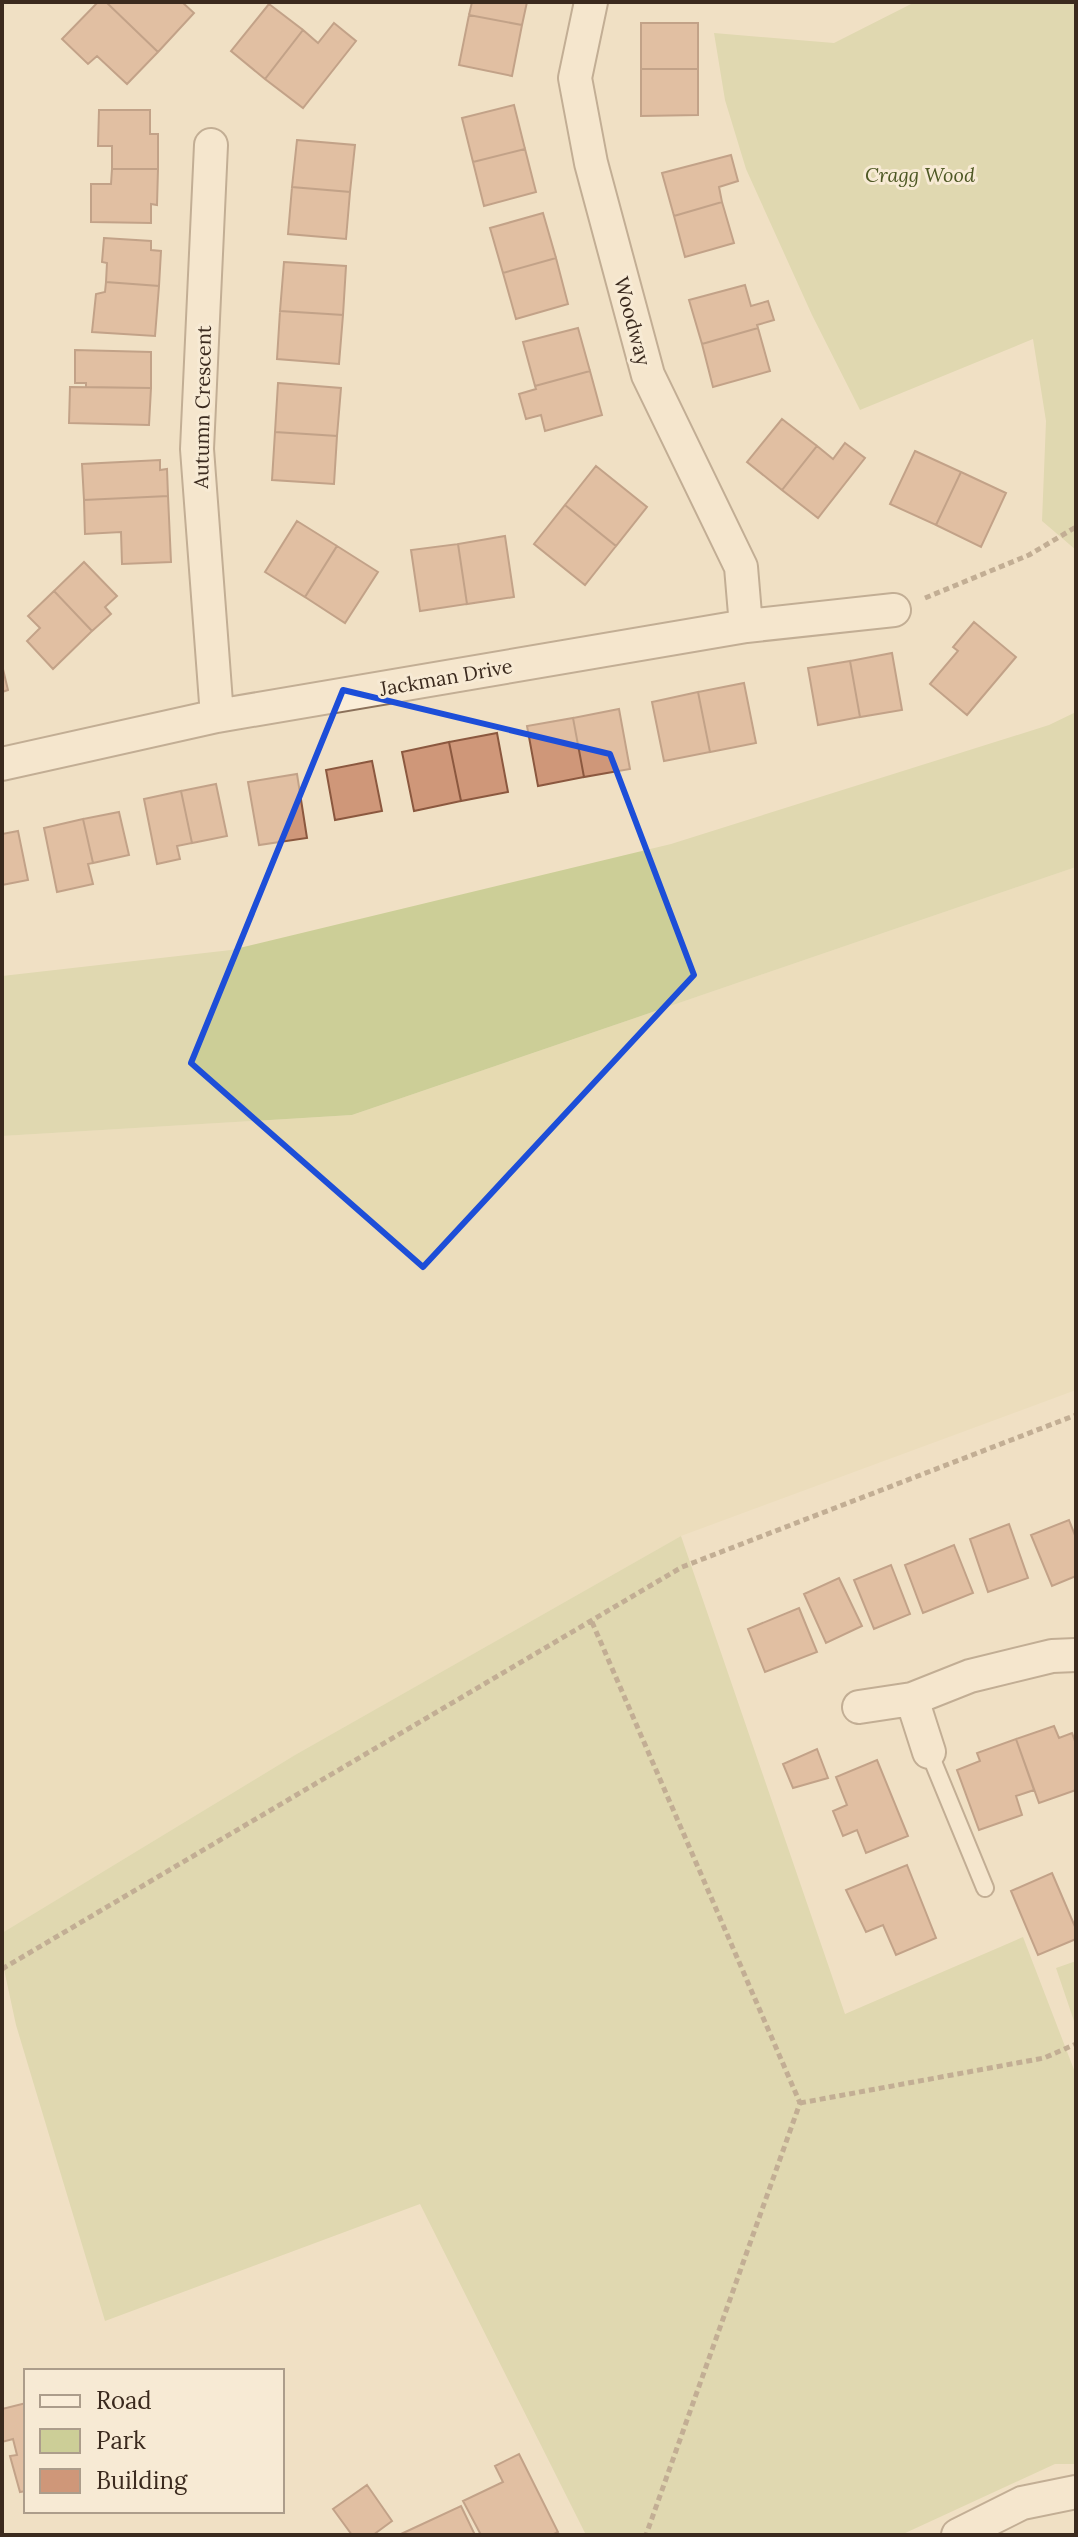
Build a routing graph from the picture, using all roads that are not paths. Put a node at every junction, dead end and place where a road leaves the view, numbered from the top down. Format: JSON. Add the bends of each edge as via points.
{"nodes":[{"id":1,"x":591,"y":2,"type":"edge"},
{"id":2,"x":211,"y":145,"type":"dead end"},
{"id":3,"x":894,"y":610,"type":"road end"},
{"id":4,"x":746,"y":626,"type":"junction"},
{"id":5,"x":217,"y":716,"type":"junction"},
{"id":6,"x":2,"y":764,"type":"edge"},
{"id":7,"x":1076,"y":1655,"type":"edge"},
{"id":8,"x":912,"y":1699,"type":"junction"},
{"id":9,"x":859,"y":1707,"type":"dead end"},
{"id":10,"x":929,"y":1752,"type":"joint"},
{"id":11,"x":985,"y":1888,"type":"dead end"},
{"id":12,"x":1076,"y":2492,"type":"edge"},
{"id":13,"x":958,"y":2535,"type":"edge"}],
"edges":[{"from":1,"to":4,"type":"street","name":"Woodway","via":[[575,78],[591,163],[648,375],[741,567]]},
{"from":2,"to":5,"type":"street","name":"Autumn Crescent","via":[[197,449]]},
{"from":3,"to":4,"type":"street","name":"Jackman Drive"},
{"from":4,"to":5,"type":"street","name":"Jackman Drive"},
{"from":5,"to":6,"type":"street","name":"Jackman Drive"},
{"from":7,"to":8,"type":"street","via":[[970,1676]]},
{"from":8,"to":9,"type":"street"},
{"from":8,"to":10,"type":"street"},
{"from":10,"to":11,"type":"lane"},
{"from":12,"to":13,"type":"street","via":[[1022,2503]]}]}
